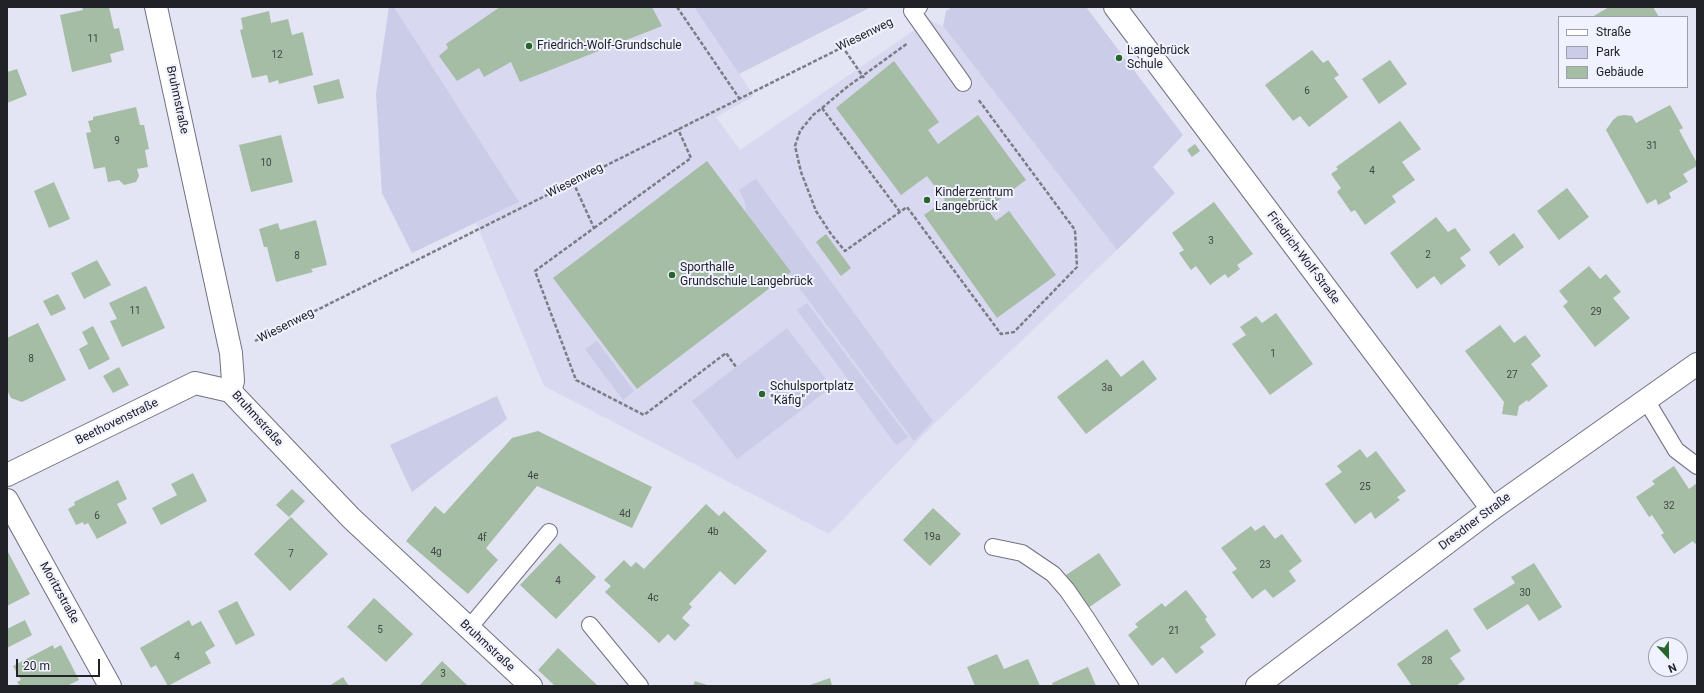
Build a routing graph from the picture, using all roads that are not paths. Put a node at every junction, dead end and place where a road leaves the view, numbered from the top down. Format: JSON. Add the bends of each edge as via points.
{"nodes":[{"id":1,"x":156,"y":7,"type":"edge"},
{"id":2,"x":1115,"y":7,"type":"edge"},
{"id":3,"x":916,"y":9,"type":"edge"},
{"id":4,"x":962,"y":83,"type":"road end"},
{"id":5,"x":1697,"y":364,"type":"edge"},
{"id":6,"x":230,"y":391,"type":"junction"},
{"id":7,"x":1646,"y":400,"type":"junction"},
{"id":8,"x":1697,"y":466,"type":"edge"},
{"id":9,"x":7,"y":475,"type":"edge"},
{"id":10,"x":7,"y":500,"type":"edge"},
{"id":11,"x":1492,"y":509,"type":"junction"},
{"id":12,"x":549,"y":532,"type":"dead end"},
{"id":13,"x":993,"y":547,"type":"dead end"},
{"id":14,"x":590,"y":625,"type":"dead end"},
{"id":15,"x":469,"y":628,"type":"junction"},
{"id":16,"x":110,"y":686,"type":"edge"},
{"id":17,"x":531,"y":686,"type":"edge"},
{"id":18,"x":640,"y":686,"type":"edge"},
{"id":19,"x":1130,"y":686,"type":"edge"},
{"id":20,"x":1257,"y":686,"type":"edge"}],
"edges":[{"from":1,"to":6,"type":"street","name":"Bruhmstraße","via":[[231,353],[233,381]]},
{"from":2,"to":11,"type":"street","name":"Friedrich-Wolf-Straße"},
{"from":3,"to":4,"type":"lane","via":[[925,30]]},
{"from":5,"to":7,"type":"street","name":"Dresdner Straße"},
{"from":6,"to":9,"type":"street","name":"Beethovenstraße","via":[[195,383]]},
{"from":6,"to":15,"type":"street","name":"Bruhmstraße","via":[[351,518]]},
{"from":7,"to":8,"type":"lane","via":[[1676,450]]},
{"from":7,"to":11,"type":"street","name":"Dresdner Straße"},
{"from":10,"to":16,"type":"street","name":"Moritzstraße"},
{"from":11,"to":20,"type":"street","name":"Dresdner Straße"},
{"from":12,"to":15,"type":"lane"},
{"from":13,"to":19,"type":"lane","via":[[1022,553],[1053,574],[1087,619]]},
{"from":14,"to":18,"type":"lane"},
{"from":15,"to":17,"type":"street","name":"Bruhmstraße"}]}
